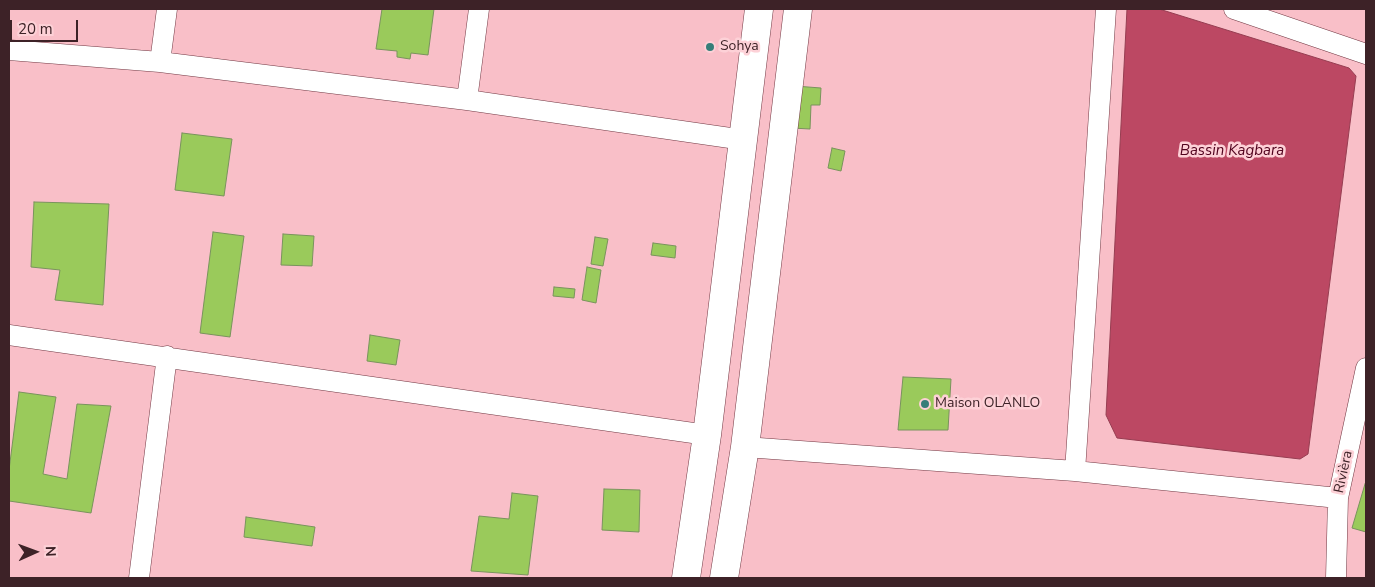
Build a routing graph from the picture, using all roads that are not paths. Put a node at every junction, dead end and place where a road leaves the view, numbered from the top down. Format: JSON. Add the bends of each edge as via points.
{"nodes":[{"id":1,"x":167,"y":9,"type":"edge"},
{"id":2,"x":479,"y":9,"type":"edge"},
{"id":3,"x":759,"y":9,"type":"edge"},
{"id":4,"x":798,"y":9,"type":"edge"},
{"id":5,"x":1106,"y":9,"type":"edge"},
{"id":6,"x":1234,"y":9,"type":"edge"},
{"id":7,"x":9,"y":50,"type":"edge"},
{"id":8,"x":1366,"y":54,"type":"edge"},
{"id":9,"x":160,"y":62,"type":"junction"},
{"id":10,"x":467,"y":100,"type":"junction"},
{"id":11,"x":744,"y":140,"type":"junction"},
{"id":12,"x":9,"y":335,"type":"edge"},
{"id":13,"x":167,"y":356,"type":"junction"},
{"id":14,"x":1366,"y":370,"type":"edge"},
{"id":15,"x":707,"y":435,"type":"junction"},
{"id":16,"x":745,"y":447,"type":"junction"},
{"id":17,"x":1075,"y":471,"type":"junction"},
{"id":18,"x":1338,"y":498,"type":"junction"},
{"id":19,"x":139,"y":578,"type":"edge"},
{"id":20,"x":686,"y":578,"type":"edge"},
{"id":21,"x":724,"y":578,"type":"edge"},
{"id":22,"x":1336,"y":578,"type":"edge"}],
"edges":[{"from":1,"to":9,"type":"street"},
{"from":2,"to":10,"type":"street"},
{"from":3,"to":11,"type":"street"},
{"from":4,"to":16,"type":"street"},
{"from":5,"to":17,"type":"street"},
{"from":6,"to":8,"type":"street"},
{"from":7,"to":9,"type":"street"},
{"from":9,"to":10,"type":"street"},
{"from":10,"to":11,"type":"street"},
{"from":11,"to":15,"type":"street"},
{"from":12,"to":13,"type":"street"},
{"from":13,"to":15,"type":"street"},
{"from":13,"to":19,"type":"street"},
{"from":14,"to":18,"type":"street","name":"Rivièra"},
{"from":15,"to":20,"type":"street"},
{"from":16,"to":17,"type":"street"},
{"from":16,"to":21,"type":"street"},
{"from":17,"to":18,"type":"street"},
{"from":18,"to":22,"type":"street","name":"Rivièra"}]}
